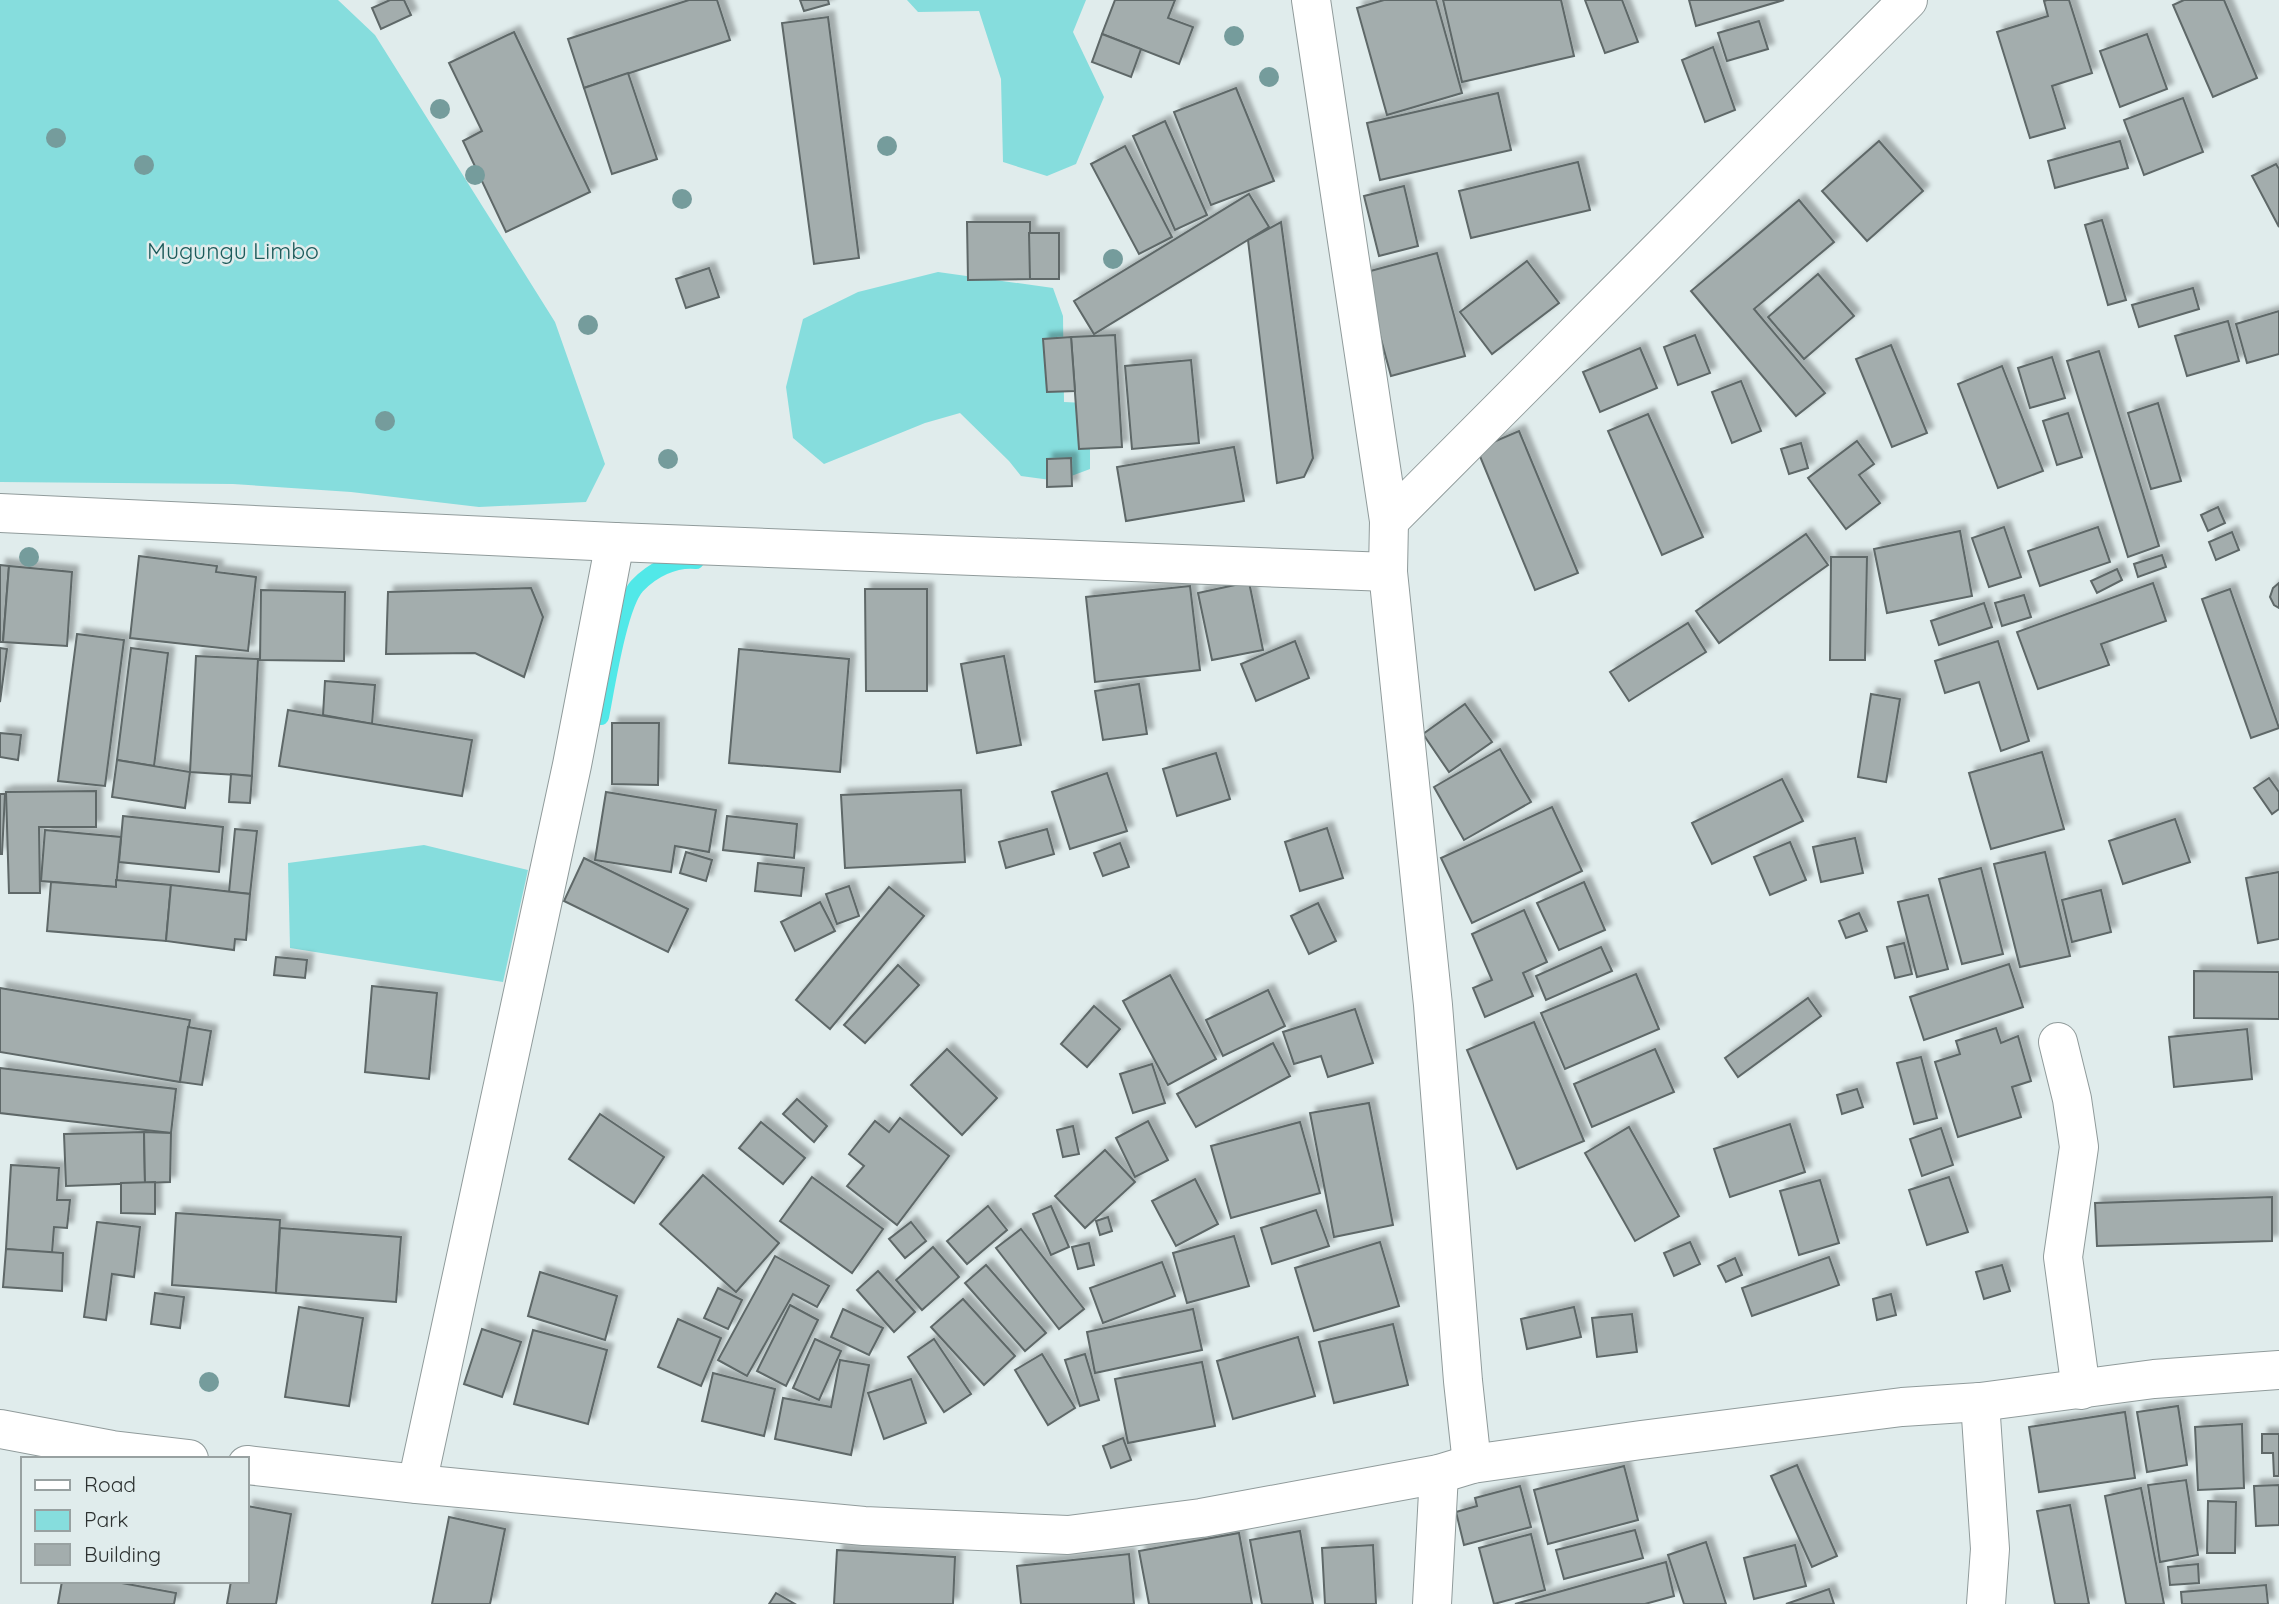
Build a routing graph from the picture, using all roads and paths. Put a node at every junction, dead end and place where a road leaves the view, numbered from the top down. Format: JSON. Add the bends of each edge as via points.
{"nodes":[{"id":1,"x":1311,"y":0,"type":"edge"},
{"id":2,"x":1908,"y":0,"type":"edge"},
{"id":3,"x":0,"y":513,"type":"edge"},
{"id":4,"x":1389,"y":521,"type":"junction"},
{"id":5,"x":615,"y":542,"type":"junction"},
{"id":6,"x":1388,"y":572,"type":"junction"},
{"id":7,"x":2058,"y":1042,"type":"dead end"},
{"id":8,"x":2279,"y":1370,"type":"edge"},
{"id":9,"x":2081,"y":1390,"type":"junction"},
{"id":10,"x":1980,"y":1402,"type":"junction"},
{"id":11,"x":0,"y":1429,"type":"edge"},
{"id":12,"x":172,"y":1457,"type":"edge"},
{"id":13,"x":248,"y":1465,"type":"edge"},
{"id":14,"x":1456,"y":1469,"type":"junction"},
{"id":15,"x":417,"y":1484,"type":"junction"},
{"id":16,"x":1432,"y":1604,"type":"edge"},
{"id":17,"x":1986,"y":1604,"type":"edge"}],
"edges":[{"from":1,"to":4,"type":"street"},
{"from":2,"to":4,"type":"street"},
{"from":3,"to":5,"type":"street"},
{"from":4,"to":6,"type":"street"},
{"from":5,"to":6,"type":"street"},
{"from":5,"to":15,"type":"street","via":[[577,741]]},
{"from":6,"to":14,"type":"street","via":[[1433,1005],[1461,1367]]},
{"from":7,"to":9,"type":"street","via":[[2079,1147],[2063,1258]]},
{"from":8,"to":9,"type":"street","via":[[2154,1379]]},
{"from":9,"to":10,"type":"street"},
{"from":10,"to":14,"type":"street","via":[[1641,1440]]},
{"from":10,"to":17,"type":"street","via":[[1990,1549]]},
{"from":11,"to":12,"type":"street"},
{"from":13,"to":15,"type":"street"},
{"from":14,"to":15,"type":"street","via":[[1200,1518],[1068,1535],[864,1526]]},
{"from":14,"to":16,"type":"street"}]}
